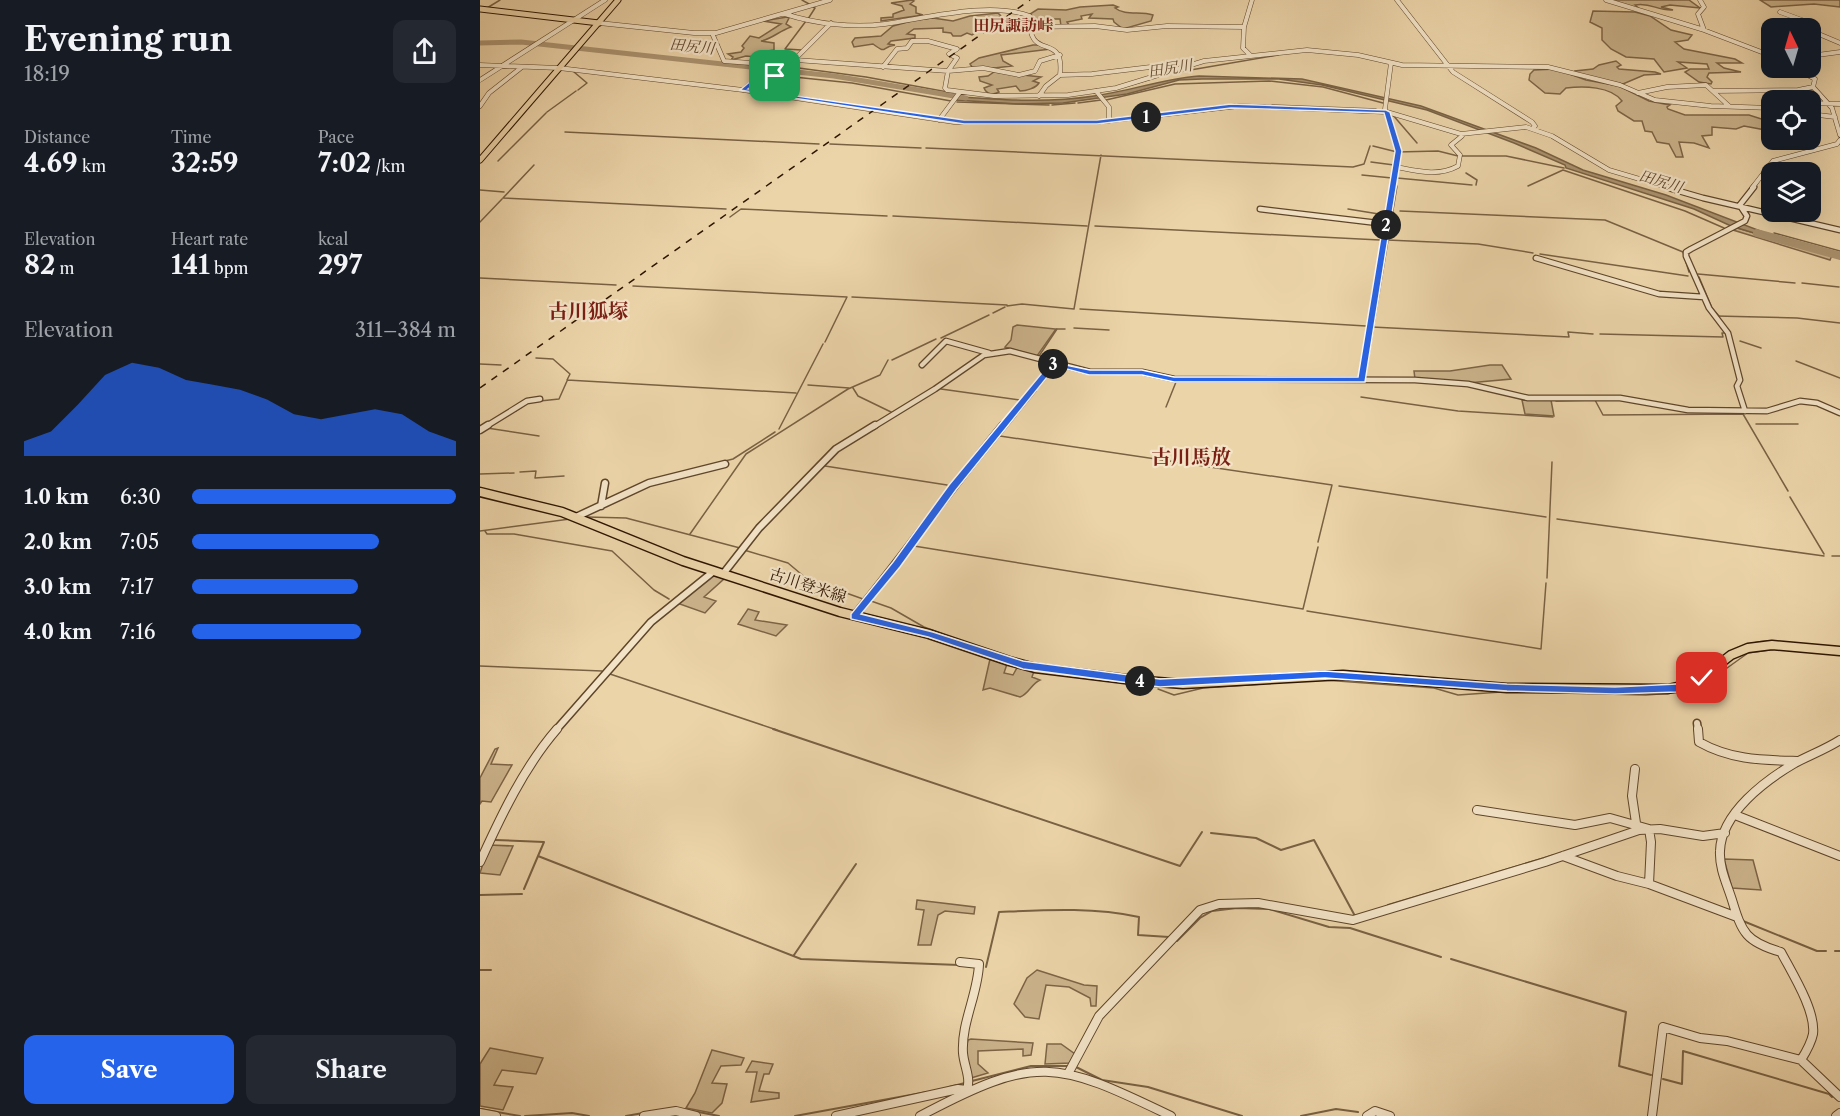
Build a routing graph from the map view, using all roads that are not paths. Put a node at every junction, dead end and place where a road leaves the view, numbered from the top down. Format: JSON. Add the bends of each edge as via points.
{"nodes":[{"id":1,"x":604,"y":0,"type":"edge"},
{"id":2,"x":618,"y":0,"type":"edge"},
{"id":3,"x":830,"y":0,"type":"edge"},
{"id":4,"x":1252,"y":0,"type":"edge"},
{"id":5,"x":1397,"y":0,"type":"edge"},
{"id":6,"x":1606,"y":0,"type":"edge"},
{"id":7,"x":1700,"y":0,"type":"edge"},
{"id":8,"x":819,"y":2,"type":"edge"},
{"id":9,"x":480,"y":9,"type":"edge"},
{"id":10,"x":1780,"y":12,"type":"dead end"},
{"id":11,"x":785,"y":14,"type":"junction"},
{"id":12,"x":574,"y":19,"type":"junction"},
{"id":13,"x":599,"y":23,"type":"junction"},
{"id":14,"x":831,"y":23,"type":"junction"},
{"id":15,"x":1030,"y":27,"type":"junction"},
{"id":16,"x":1244,"y":27,"type":"junction"},
{"id":17,"x":1704,"y":30,"type":"junction"},
{"id":18,"x":712,"y":33,"type":"junction"},
{"id":19,"x":1840,"y":43,"type":"edge"},
{"id":20,"x":1761,"y":52,"type":"edge"},
{"id":21,"x":1840,"y":52,"type":"edge"},
{"id":22,"x":1060,"y":55,"type":"junction"},
{"id":23,"x":1250,"y":55,"type":"junction"},
{"id":24,"x":1821,"y":55,"type":"edge"},
{"id":25,"x":796,"y":60,"type":"junction"},
{"id":26,"x":1189,"y":64,"type":"junction"},
{"id":27,"x":1391,"y":64,"type":"junction"},
{"id":28,"x":480,"y":65,"type":"edge"},
{"id":29,"x":499,"y":66,"type":"junction"},
{"id":30,"x":1448,"y":66,"type":"junction"},
{"id":31,"x":522,"y":67,"type":"junction"},
{"id":32,"x":788,"y":67,"type":"junction"},
{"id":33,"x":883,"y":67,"type":"junction"},
{"id":34,"x":559,"y":68,"type":"junction"},
{"id":35,"x":948,"y":71,"type":"junction"},
{"id":36,"x":1060,"y":75,"type":"junction"},
{"id":37,"x":1813,"y":78,"type":"edge"},
{"id":38,"x":480,"y":80,"type":"edge"},
{"id":39,"x":1813,"y":87,"type":"junction"},
{"id":40,"x":743,"y":90,"type":"junction"},
{"id":41,"x":1713,"y":91,"type":"junction"},
{"id":42,"x":960,"y":93,"type":"junction"},
{"id":43,"x":1098,"y":93,"type":"junction"},
{"id":44,"x":1637,"y":93,"type":"junction"},
{"id":45,"x":1039,"y":96,"type":"junction"},
{"id":46,"x":1821,"y":102,"type":"edge"},
{"id":47,"x":1828,"y":102,"type":"junction"},
{"id":48,"x":1840,"y":104,"type":"edge"},
{"id":49,"x":480,"y":106,"type":"edge"},
{"id":50,"x":1729,"y":106,"type":"junction"},
{"id":51,"x":1761,"y":108,"type":"edge"},
{"id":52,"x":1386,"y":112,"type":"junction"},
{"id":53,"x":1821,"y":115,"type":"edge"},
{"id":54,"x":1835,"y":117,"type":"junction"},
{"id":55,"x":939,"y":120,"type":"junction"},
{"id":56,"x":1109,"y":121,"type":"junction"},
{"id":57,"x":1533,"y":128,"type":"junction"},
{"id":58,"x":1461,"y":134,"type":"junction"},
{"id":59,"x":1840,"y":135,"type":"edge"},
{"id":60,"x":1839,"y":143,"type":"edge"},
{"id":61,"x":480,"y":160,"type":"edge"},
{"id":62,"x":1396,"y":167,"type":"junction"},
{"id":63,"x":1740,"y":207,"type":"junction"},
{"id":64,"x":1260,"y":209,"type":"dead end"},
{"id":65,"x":1386,"y":224,"type":"junction"},
{"id":66,"x":1840,"y":230,"type":"edge"},
{"id":67,"x":1536,"y":258,"type":"dead end"},
{"id":68,"x":1704,"y":297,"type":"junction"},
{"id":69,"x":989,"y":353,"type":"junction"},
{"id":70,"x":1054,"y":363,"type":"junction"},
{"id":71,"x":922,"y":365,"type":"dead end"},
{"id":72,"x":1362,"y":380,"type":"junction"},
{"id":73,"x":540,"y":399,"type":"dead end"},
{"id":74,"x":1745,"y":411,"type":"junction"},
{"id":75,"x":1840,"y":413,"type":"edge"},
{"id":76,"x":480,"y":430,"type":"edge"},
{"id":77,"x":725,"y":464,"type":"dead end"},
{"id":78,"x":605,"y":483,"type":"dead end"},
{"id":79,"x":480,"y":492,"type":"edge"},
{"id":80,"x":601,"y":506,"type":"junction"},
{"id":81,"x":579,"y":518,"type":"junction"},
{"id":82,"x":718,"y":572,"type":"junction"},
{"id":83,"x":854,"y":616,"type":"junction"},
{"id":84,"x":1840,"y":651,"type":"edge"},
{"id":85,"x":1697,"y":723,"type":"dead end"},
{"id":86,"x":1840,"y":740,"type":"edge"},
{"id":87,"x":1800,"y":761,"type":"junction"},
{"id":88,"x":1635,"y":769,"type":"dead end"},
{"id":89,"x":1477,"y":810,"type":"dead end"},
{"id":90,"x":1735,"y":815,"type":"junction"},
{"id":91,"x":1636,"y":823,"type":"junction"},
{"id":92,"x":1649,"y":830,"type":"junction"},
{"id":93,"x":1725,"y":833,"type":"junction"},
{"id":94,"x":1562,"y":856,"type":"junction"},
{"id":95,"x":1840,"y":856,"type":"edge"},
{"id":96,"x":480,"y":862,"type":"edge"},
{"id":97,"x":1649,"y":884,"type":"junction"},
{"id":98,"x":1738,"y":919,"type":"junction"},
{"id":99,"x":960,"y":962,"type":"dead end"},
{"id":100,"x":1801,"y":1060,"type":"junction"},
{"id":101,"x":1069,"y":1072,"type":"junction"},
{"id":102,"x":968,"y":1084,"type":"junction"},
{"id":103,"x":1840,"y":1097,"type":"edge"},
{"id":104,"x":480,"y":1113,"type":"edge"},
{"id":105,"x":1840,"y":1113,"type":"edge"},
{"id":106,"x":496,"y":1116,"type":"edge"},
{"id":107,"x":644,"y":1116,"type":"edge"},
{"id":108,"x":696,"y":1116,"type":"edge"},
{"id":109,"x":836,"y":1116,"type":"edge"},
{"id":110,"x":920,"y":1116,"type":"edge"},
{"id":111,"x":1171,"y":1116,"type":"edge"},
{"id":112,"x":1367,"y":1116,"type":"edge"},
{"id":113,"x":1390,"y":1116,"type":"edge"},
{"id":114,"x":1652,"y":1116,"type":"edge"},
{"id":115,"x":1836,"y":1116,"type":"edge"}],
"edges":[{"from":1,"to":12,"type":"street"},
{"from":2,"to":13,"type":"highway"},
{"from":3,"to":8,"type":"street"},
{"from":4,"to":16,"type":"street"},
{"from":5,"to":30,"type":"street"},
{"from":6,"to":17,"type":"street"},
{"from":7,"to":17,"type":"street","via":[[1704,7],[1698,14]]},
{"from":8,"to":11,"type":"street"},
{"from":9,"to":12,"type":"main road"},
{"from":10,"to":19,"type":"street","via":[[1810,23],[1813,31]]},
{"from":11,"to":14,"type":"street"},
{"from":11,"to":18,"type":"street"},
{"from":12,"to":13,"type":"main road"},
{"from":12,"to":29,"type":"street"},
{"from":13,"to":18,"type":"street"},
{"from":13,"to":34,"type":"highway"},
{"from":14,"to":15,"type":"street","via":[[882,24],[934,14],[1014,10],[1030,16]]},
{"from":14,"to":25,"type":"street"},
{"from":15,"to":16,"type":"street"},
{"from":15,"to":22,"type":"street","via":[[1034,41]]},
{"from":16,"to":23,"type":"street","via":[[1243,48]]},
{"from":17,"to":20,"type":"street"},
{"from":18,"to":32,"type":"street","via":[[724,61]]},
{"from":21,"to":24,"type":"street"},
{"from":22,"to":35,"type":"street","via":[[1040,61],[1036,70],[1028,74],[983,68]]},
{"from":22,"to":36,"type":"street"},
{"from":23,"to":26,"type":"street"},
{"from":23,"to":27,"type":"street","via":[[1307,50],[1363,56]]},
{"from":25,"to":32,"type":"street"},
{"from":25,"to":33,"type":"street"},
{"from":26,"to":36,"type":"street"},
{"from":26,"to":43,"type":"street"},
{"from":27,"to":30,"type":"street"},
{"from":27,"to":52,"type":"street"},
{"from":28,"to":29,"type":"street"},
{"from":29,"to":31,"type":"street"},
{"from":29,"to":38,"type":"street"},
{"from":30,"to":44,"type":"street","via":[[1555,68]]},
{"from":30,"to":57,"type":"street","via":[[1532,122]]},
{"from":31,"to":34,"type":"street"},
{"from":31,"to":49,"type":"street","via":[[489,93]]},
{"from":32,"to":40,"type":"street","via":[[781,73],[760,76]]},
{"from":33,"to":35,"type":"street"},
{"from":33,"to":35,"type":"street","via":[[897,49],[921,40],[957,49],[949,54],[957,58]]},
{"from":34,"to":40,"type":"street"},
{"from":34,"to":61,"type":"highway"},
{"from":35,"to":42,"type":"street","via":[[945,88]]},
{"from":36,"to":45,"type":"street"},
{"from":37,"to":39,"type":"street"},
{"from":39,"to":41,"type":"street"},
{"from":39,"to":47,"type":"street"},
{"from":40,"to":55,"type":"street"},
{"from":41,"to":44,"type":"street","via":[[1702,85]]},
{"from":41,"to":50,"type":"street"},
{"from":42,"to":45,"type":"street"},
{"from":42,"to":55,"type":"street"},
{"from":43,"to":45,"type":"street"},
{"from":43,"to":56,"type":"street","via":[[1109,107]]},
{"from":44,"to":50,"type":"street","via":[[1661,101]]},
{"from":46,"to":47,"type":"street"},
{"from":47,"to":48,"type":"street"},
{"from":47,"to":54,"type":"street"},
{"from":50,"to":51,"type":"street"},
{"from":52,"to":56,"type":"street","via":[[1231,106]]},
{"from":52,"to":58,"type":"street"},
{"from":52,"to":62,"type":"street","via":[[1399,152]]},
{"from":53,"to":54,"type":"street"},
{"from":54,"to":59,"type":"street"},
{"from":55,"to":56,"type":"street"},
{"from":57,"to":58,"type":"street"},
{"from":57,"to":63,"type":"street","via":[[1609,170]]},
{"from":58,"to":62,"type":"street","via":[[1450,145],[1460,156],[1458,166],[1444,172]]},
{"from":60,"to":63,"type":"street","via":[[1773,161]]},
{"from":62,"to":65,"type":"street"},
{"from":63,"to":66,"type":"street"},
{"from":63,"to":68,"type":"street","via":[[1747,218],[1686,252]]},
{"from":64,"to":65,"type":"street"},
{"from":65,"to":72,"type":"street"},
{"from":67,"to":68,"type":"street","via":[[1659,294]]},
{"from":68,"to":74,"type":"street","via":[[1728,333]]},
{"from":69,"to":70,"type":"street","via":[[1010,351]]},
{"from":69,"to":71,"type":"street","via":[[946,341]]},
{"from":69,"to":82,"type":"street","via":[[836,449]]},
{"from":70,"to":72,"type":"street","via":[[1089,372],[1142,372],[1174,379]]},
{"from":70,"to":83,"type":"street"},
{"from":72,"to":74,"type":"street","via":[[1468,384],[1528,398],[1620,398],[1661,407]]},
{"from":73,"to":76,"type":"street","via":[[527,401]]},
{"from":74,"to":75,"type":"street","via":[[1772,411],[1800,401]]},
{"from":77,"to":80,"type":"street","via":[[650,483]]},
{"from":78,"to":80,"type":"street"},
{"from":79,"to":81,"type":"main road","name":"古川登米線"},
{"from":80,"to":81,"type":"street"},
{"from":81,"to":82,"type":"main road","name":"古川登米線"},
{"from":82,"to":83,"type":"main road","name":"古川登米線"},
{"from":82,"to":96,"type":"street","via":[[651,622],[541,747]]},
{"from":83,"to":84,"type":"main road","name":"古川登米線","via":[[929,634],[1023,665],[1160,683],[1325,675],[1507,688],[1659,690],[1688,686],[1731,655],[1748,648],[1772,645]]},
{"from":85,"to":87,"type":"street","via":[[1699,742],[1728,757]]},
{"from":86,"to":87,"type":"street"},
{"from":87,"to":90,"type":"street","via":[[1748,798]]},
{"from":88,"to":91,"type":"street","via":[[1632,796]]},
{"from":89,"to":91,"type":"street","via":[[1575,825],[1610,818]]},
{"from":90,"to":93,"type":"street"},
{"from":90,"to":95,"type":"street"},
{"from":91,"to":92,"type":"street"},
{"from":92,"to":93,"type":"street","via":[[1703,836]]},
{"from":92,"to":94,"type":"street"},
{"from":92,"to":97,"type":"street"},
{"from":93,"to":98,"type":"street","via":[[1720,845],[1721,866]]},
{"from":94,"to":97,"type":"street"},
{"from":94,"to":101,"type":"street","via":[[1353,920],[1255,902],[1215,904],[1200,910],[1099,1016]]},
{"from":97,"to":98,"type":"street"},
{"from":98,"to":100,"type":"street","via":[[1752,942],[1781,951],[1812,1017],[1814,1029]]},
{"from":99,"to":102,"type":"street","via":[[979,964],[963,1046]]},
{"from":100,"to":103,"type":"street"},
{"from":100,"to":114,"type":"street","via":[[1663,1028]]},
{"from":101,"to":102,"type":"street","via":[[1034,1071]]},
{"from":101,"to":111,"type":"street"},
{"from":102,"to":109,"type":"street"},
{"from":102,"to":110,"type":"street"},
{"from":104,"to":106,"type":"street"},
{"from":105,"to":115,"type":"street"},
{"from":107,"to":108,"type":"street","via":[[676,1111]]},
{"from":112,"to":113,"type":"street","via":[[1375,1111]]}]}
